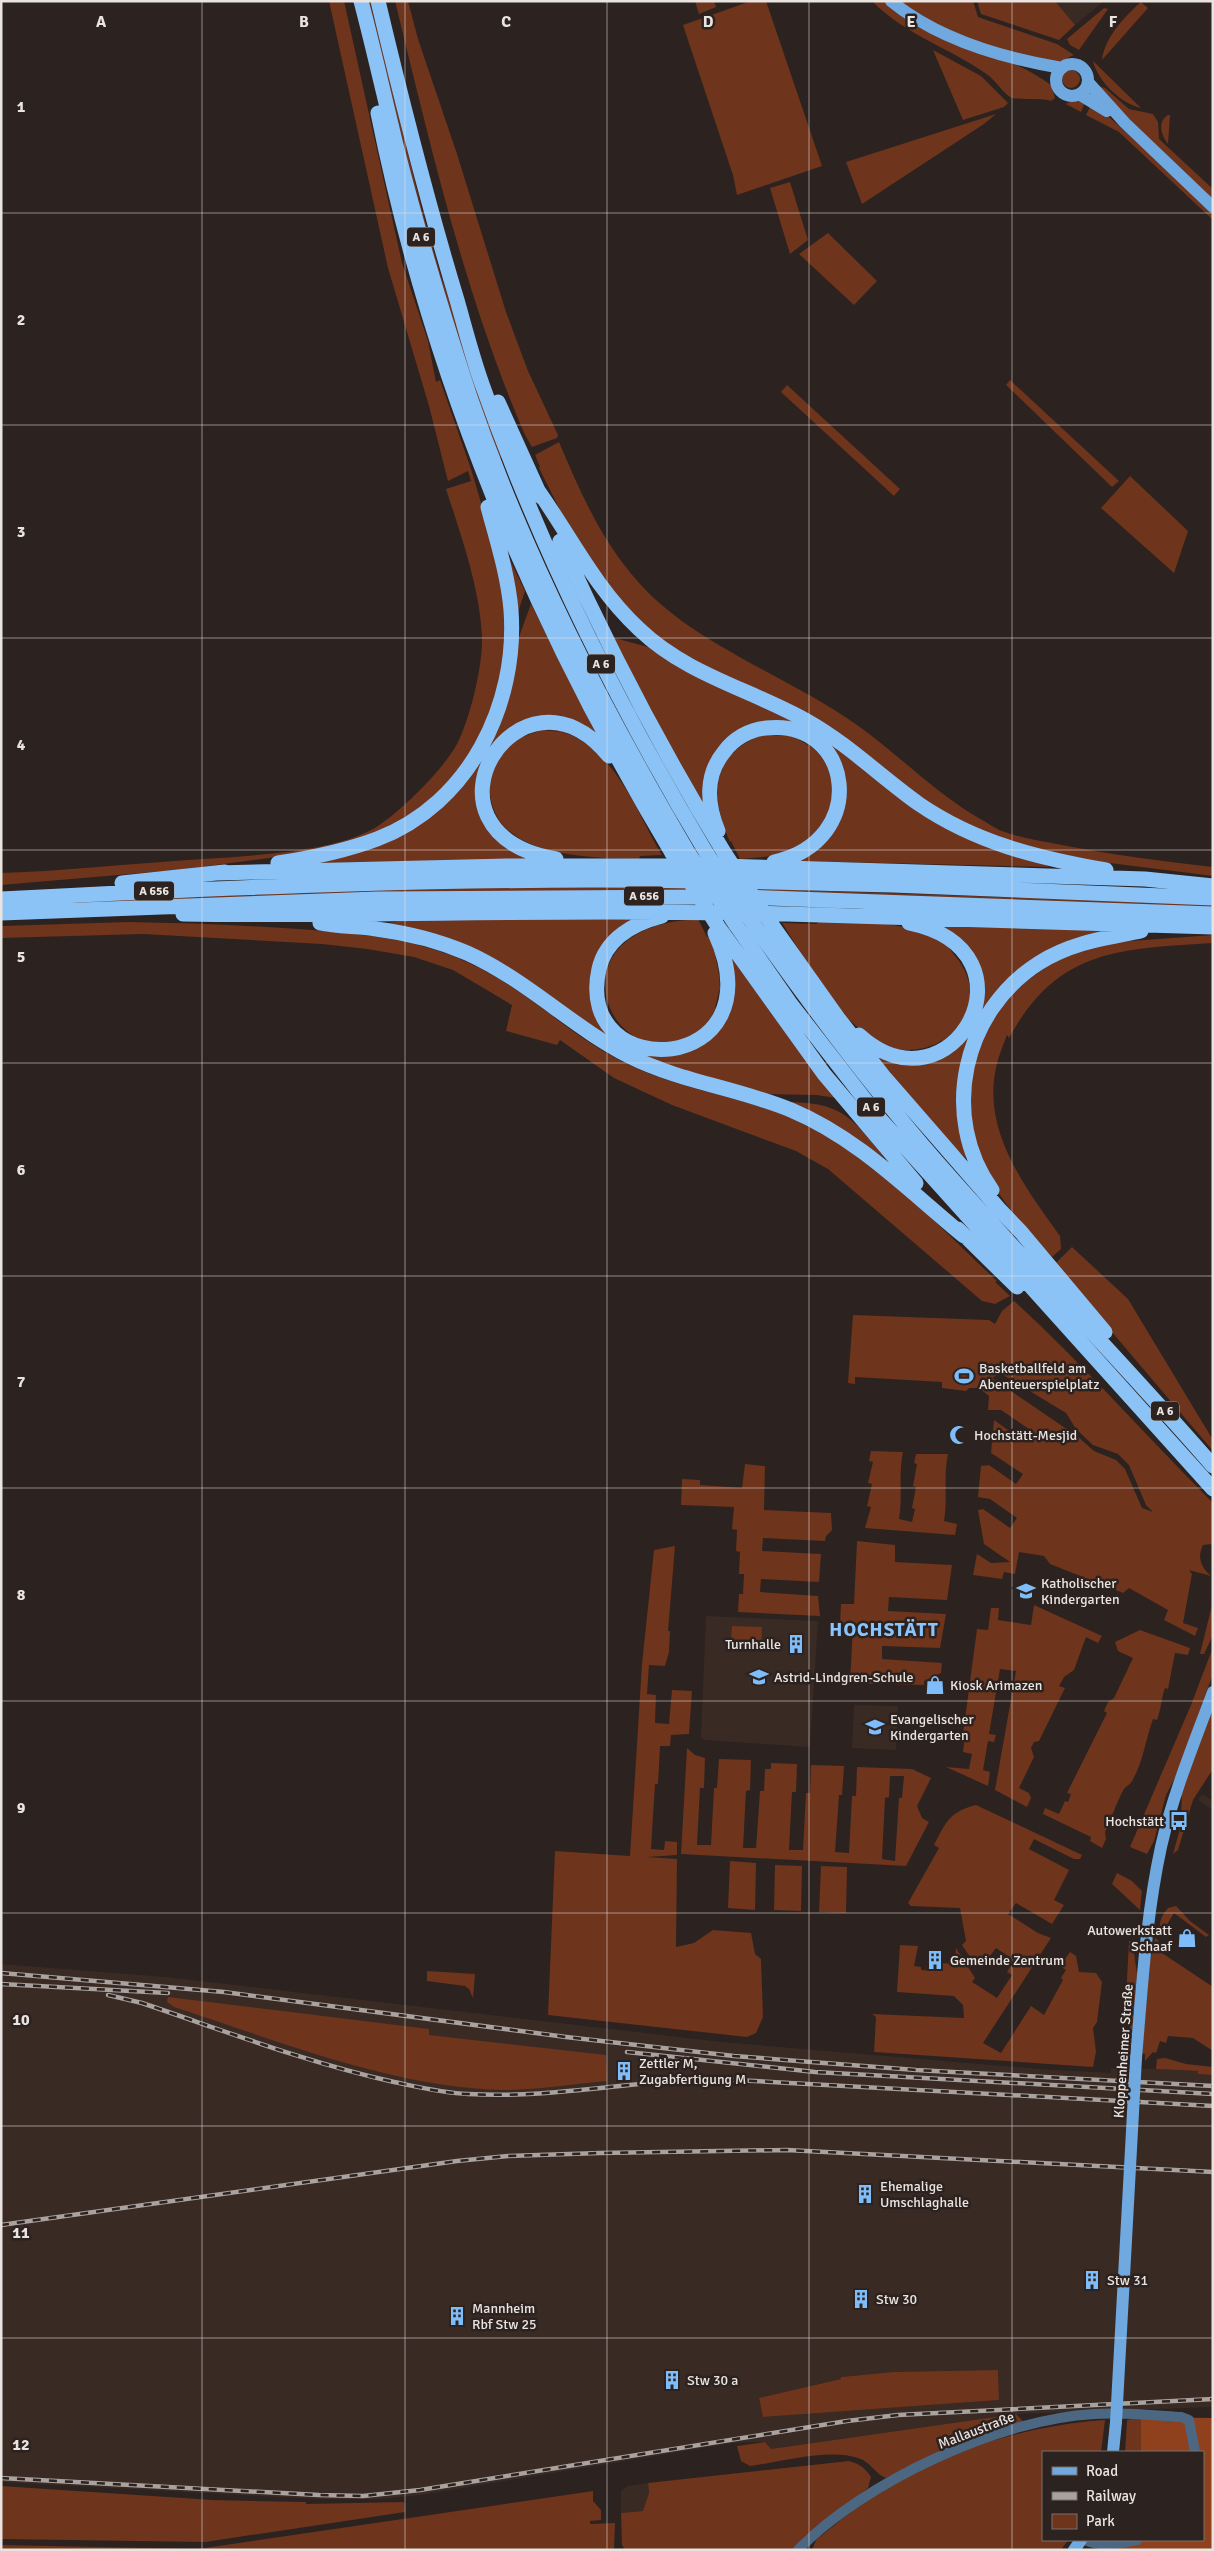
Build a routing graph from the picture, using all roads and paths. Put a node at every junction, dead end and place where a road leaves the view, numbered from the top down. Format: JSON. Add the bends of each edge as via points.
{"nodes":[{"id":1,"x":378,"y":1,"type":"edge"},
{"id":2,"x":891,"y":1,"type":"edge"},
{"id":3,"x":362,"y":6,"type":"edge"},
{"id":4,"x":1022,"y":62,"type":"junction"},
{"id":5,"x":1062,"y":68,"type":"junction"},
{"id":6,"x":1056,"y":82,"type":"junction"},
{"id":7,"x":1088,"y":82,"type":"junction"},
{"id":8,"x":1079,"y":94,"type":"junction"},
{"id":9,"x":1125,"y":123,"type":"junction"},
{"id":10,"x":1213,"y":207,"type":"edge"},
{"id":11,"x":501,"y":465,"type":"junction"},
{"id":12,"x":537,"y":489,"type":"junction"},
{"id":13,"x":626,"y":776,"type":"junction"},
{"id":14,"x":725,"y":854,"type":"junction"},
{"id":15,"x":587,"y":865,"type":"junction"},
{"id":16,"x":755,"y":866,"type":"junction"},
{"id":17,"x":217,"y":873,"type":"junction"},
{"id":18,"x":1145,"y":880,"type":"junction"},
{"id":19,"x":1213,"y":886,"type":"edge"},
{"id":20,"x":56,"y":896,"type":"junction"},
{"id":21,"x":1,"y":898,"type":"edge"},
{"id":22,"x":1213,"y":898,"type":"edge"},
{"id":23,"x":75,"y":910,"type":"junction"},
{"id":24,"x":676,"y":912,"type":"junction"},
{"id":25,"x":1,"y":914,"type":"edge"},
{"id":26,"x":1213,"y":914,"type":"edge"},
{"id":27,"x":876,"y":915,"type":"junction"},
{"id":28,"x":292,"y":916,"type":"junction"},
{"id":29,"x":714,"y":925,"type":"junction"},
{"id":30,"x":1166,"y":927,"type":"junction"},
{"id":31,"x":1213,"y":927,"type":"edge"},
{"id":32,"x":838,"y":1018,"type":"junction"},
{"id":33,"x":1021,"y":1232,"type":"junction"},
{"id":34,"x":964,"y":1236,"type":"junction"},
{"id":35,"x":1037,"y":1262,"type":"junction"},
{"id":36,"x":1017,"y":1281,"type":"junction"},
{"id":37,"x":1213,"y":1466,"type":"edge"},
{"id":38,"x":1213,"y":1489,"type":"edge"},
{"id":39,"x":1213,"y":1692,"type":"edge"},
{"id":40,"x":1113,"y":2451,"type":"edge"},
{"id":41,"x":1195,"y":2451,"type":"edge"},
{"id":42,"x":1087,"y":2541,"type":"edge"},
{"id":43,"x":1114,"y":2541,"type":"edge"},
{"id":44,"x":798,"y":2550,"type":"edge"}],
"edges":[{"from":1,"to":11,"type":"highway","number":"A 6"},
{"from":2,"to":4,"type":"main road","via":[[946,36]]},
{"from":3,"to":11,"type":"highway","number":"A 6","via":[[427,257],[471,398]]},
{"from":4,"to":5,"type":"main road"},
{"from":4,"to":6,"type":"main road"},
{"from":5,"to":6,"type":"main road"},
{"from":5,"to":7,"type":"main road","via":[[1071,64],[1081,67]]},
{"from":6,"to":8,"type":"main road","via":[[1065,94]]},
{"from":7,"to":8,"type":"main road"},
{"from":7,"to":9,"type":"main road"},
{"from":8,"to":9,"type":"main road"},
{"from":9,"to":10,"type":"main road"},
{"from":11,"to":12,"type":"highway"},
{"from":11,"to":13,"type":"highway","via":[[538,605]]},
{"from":11,"to":17,"type":"highway","via":[[484,490],[508,591],[512,643],[503,698],[490,732],[476,756],[455,784],[430,808],[377,839],[330,853]]},
{"from":11,"to":35,"type":"highway","number":"A 6","bridge":true,"via":[[651,758],[707,854],[754,925],[890,1106]]},
{"from":11,"to":36,"type":"highway","number":"A 6","bridge":true,"via":[[531,550],[594,684],[690,854],[736,925],[841,1070]]},
{"from":12,"to":14,"type":"highway","via":[[616,662]]},
{"from":12,"to":18,"type":"highway","via":[[609,599],[662,649],[703,674],[786,710],[822,730],[918,803],[973,836],[1037,857]]},
{"from":13,"to":15,"type":"highway","via":[[588,736],[558,724],[534,725],[517,731],[501,743],[489,760],[483,777],[483,798],[489,818],[499,833],[527,852]]},
{"from":13,"to":29,"type":"highway","bridge":true},
{"from":14,"to":16,"type":"highway","via":[[709,798],[711,777],[720,757],[734,742],[754,730],[779,727],[801,732],[820,746],[838,775],[840,795],[836,816],[825,834],[807,850],[785,860]]},
{"from":14,"to":32,"type":"highway","bridge":true},
{"from":15,"to":16,"type":"highway"},
{"from":15,"to":17,"type":"highway"},
{"from":16,"to":18,"type":"highway"},
{"from":17,"to":20,"type":"highway","via":[[97,885]]},
{"from":18,"to":19,"type":"highway"},
{"from":20,"to":21,"type":"highway","number":"A 656"},
{"from":20,"to":22,"type":"highway","number":"A 656","via":[[252,886],[649,880],[892,885]]},
{"from":23,"to":25,"type":"highway","number":"A 656"},
{"from":23,"to":26,"type":"highway","number":"A 656","via":[[377,899],[656,896],[890,901]]},
{"from":23,"to":28,"type":"highway","via":[[113,915]]},
{"from":24,"to":27,"type":"highway"},
{"from":24,"to":28,"type":"highway"},
{"from":24,"to":29,"type":"highway","via":[[629,929],[608,948],[600,965],[596,988],[602,1011],[612,1029],[640,1047],[661,1051],[680,1049],[698,1040],[717,1020],[728,994],[728,974]]},
{"from":27,"to":30,"type":"highway"},
{"from":27,"to":32,"type":"highway","via":[[932,929],[961,948],[973,967],[977,984],[978,999],[973,1016],[966,1030],[950,1046],[931,1055],[910,1058],[874,1047]]},
{"from":28,"to":34,"type":"highway","via":[[324,924],[395,932],[468,954],[523,984],[589,1033],[631,1057],[813,1120],[883,1165]]},
{"from":29,"to":34,"type":"highway","via":[[830,1081],[887,1151]]},
{"from":30,"to":31,"type":"highway"},
{"from":30,"to":33,"type":"highway","via":[[1092,940],[1049,957],[1026,971],[1008,988],[982,1023],[969,1056],[964,1082],[963,1110],[967,1137],[984,1179]]},
{"from":32,"to":33,"type":"highway","via":[[930,1130]]},
{"from":33,"to":35,"type":"highway"},
{"from":34,"to":36,"type":"highway"},
{"from":35,"to":37,"type":"highway","number":"A 6","via":[[1114,1342],[1116,1358]]},
{"from":36,"to":38,"type":"highway","number":"A 6","via":[[1080,1341]]},
{"from":39,"to":40,"type":"main road","name":"Kloppenheimer Straße","bridge":true,"via":[[1161,1846],[1148,1927],[1136,2058]]},
{"from":41,"to":44,"type":"street","name":"Mallaustraße","via":[[1189,2420],[1181,2417],[1093,2414],[1007,2431],[880,2486],[827,2524]]},
{"from":42,"to":43,"type":"street","via":[[1096,2545]]}]}
